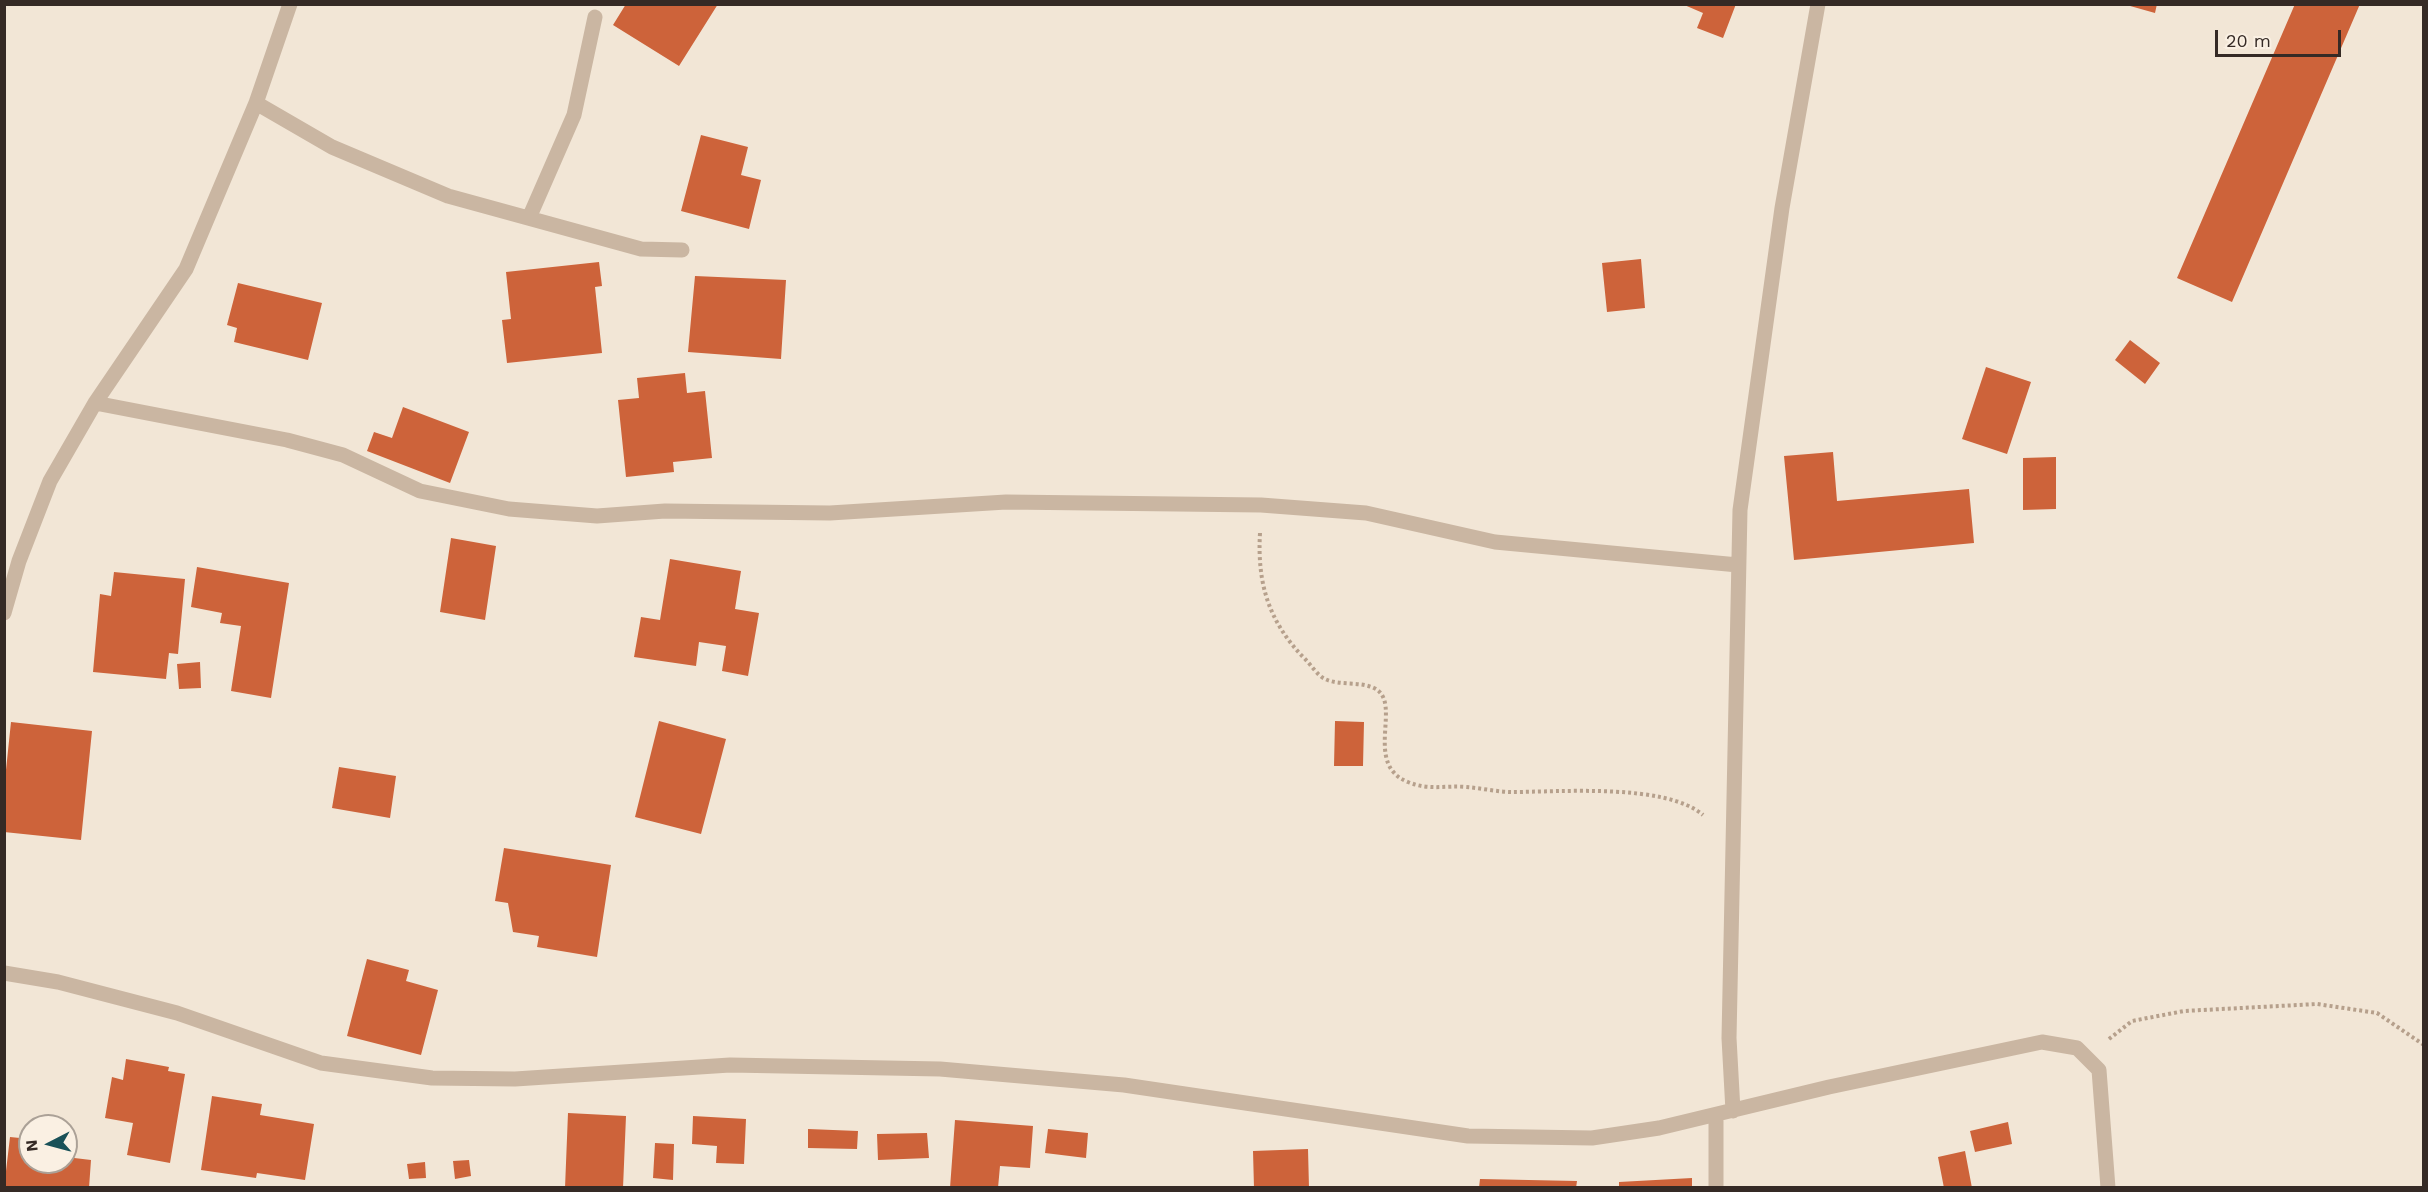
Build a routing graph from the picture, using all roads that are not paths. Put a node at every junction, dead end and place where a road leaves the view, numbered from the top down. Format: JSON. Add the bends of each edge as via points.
{"nodes":[{"id":1,"x":290,"y":4,"type":"edge"},
{"id":2,"x":1818,"y":4,"type":"edge"},
{"id":3,"x":595,"y":17,"type":"dead end"},
{"id":4,"x":256,"y":103,"type":"junction"},
{"id":5,"x":529,"y":218,"type":"junction"},
{"id":6,"x":682,"y":250,"type":"dead end"},
{"id":7,"x":95,"y":403,"type":"junction"},
{"id":8,"x":1738,"y":565,"type":"junction"},
{"id":9,"x":4,"y":614,"type":"edge"},
{"id":10,"x":4,"y":973,"type":"edge"},
{"id":11,"x":1732,"y":1111,"type":"junction"},
{"id":12,"x":1716,"y":1115,"type":"junction"},
{"id":13,"x":1716,"y":1188,"type":"edge"},
{"id":14,"x":2108,"y":1188,"type":"edge"}],
"edges":[{"from":1,"to":4,"type":"street"},
{"from":2,"to":8,"type":"street","via":[[1780,220],[1740,510]]},
{"from":3,"to":5,"type":"street","via":[[574,115]]},
{"from":4,"to":5,"type":"street","via":[[332,147],[448,196]]},
{"from":4,"to":7,"type":"street","via":[[186,269]]},
{"from":5,"to":6,"type":"street","via":[[641,249]]},
{"from":7,"to":8,"type":"street","via":[[310,446],[343,455],[420,491],[509,509],[597,516],[664,511],[830,513],[1006,502],[1261,505],[1366,513],[1495,542]]},
{"from":7,"to":9,"type":"street","via":[[50,481],[19,561]]},
{"from":8,"to":11,"type":"street","via":[[1729,1038]]},
{"from":10,"to":12,"type":"street","via":[[58,982],[177,1013],[321,1063],[432,1078],[527,1078],[730,1065],[940,1069],[1124,1085],[1468,1136],[1592,1138]]},
{"from":11,"to":12,"type":"street"},
{"from":11,"to":14,"type":"street","via":[[2042,1042],[2077,1048],[2099,1070]]},
{"from":12,"to":13,"type":"street"}]}
